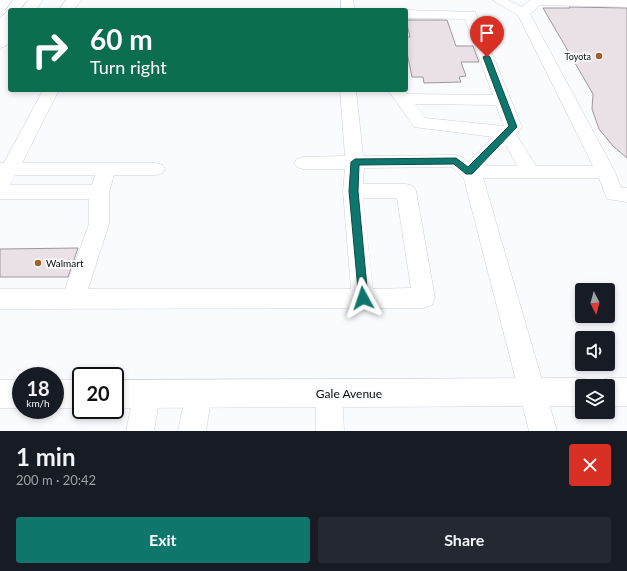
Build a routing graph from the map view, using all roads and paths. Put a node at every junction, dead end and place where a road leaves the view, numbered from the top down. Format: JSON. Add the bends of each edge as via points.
{"nodes":[{"id":1,"x":36,"y":0,"type":"edge"},
{"id":2,"x":76,"y":0,"type":"edge"},
{"id":3,"x":498,"y":0,"type":"edge"},
{"id":4,"x":536,"y":1,"type":"edge"},
{"id":5,"x":627,"y":3,"type":"edge"},
{"id":6,"x":30,"y":8,"type":"edge"},
{"id":7,"x":67,"y":8,"type":"edge"},
{"id":8,"x":523,"y":13,"type":"junction"},
{"id":9,"x":408,"y":14,"type":"edge"},
{"id":10,"x":8,"y":18,"type":"edge"},
{"id":11,"x":0,"y":29,"type":"edge"},
{"id":12,"x":8,"y":34,"type":"edge"},
{"id":13,"x":0,"y":43,"type":"edge"},
{"id":14,"x":50,"y":92,"type":"edge"},
{"id":15,"x":348,"y":92,"type":"edge"},
{"id":16,"x":399,"y":95,"type":"edge"},
{"id":17,"x":503,"y":100,"type":"junction"},
{"id":18,"x":507,"y":133,"type":"junction"},
{"id":19,"x":355,"y":162,"type":"junction"},
{"id":20,"x":303,"y":163,"type":"dead end"},
{"id":21,"x":107,"y":168,"type":"junction"},
{"id":22,"x":156,"y":168,"type":"dead end"},
{"id":23,"x":5,"y":169,"type":"edge"},
{"id":24,"x":469,"y":172,"type":"junction"},
{"id":25,"x":529,"y":172,"type":"junction"},
{"id":26,"x":606,"y":172,"type":"junction"},
{"id":27,"x":0,"y":187,"type":"edge"},
{"id":28,"x":353,"y":191,"type":"junction"},
{"id":29,"x":0,"y":192,"type":"edge"},
{"id":30,"x":99,"y":192,"type":"junction"},
{"id":31,"x":627,"y":195,"type":"edge"},
{"id":32,"x":363,"y":298,"type":"junction"},
{"id":33,"x":0,"y":299,"type":"edge"},
{"id":34,"x":73,"y":299,"type":"junction"},
{"id":35,"x":532,"y":392,"type":"junction"},
{"id":36,"x":575,"y":392,"type":"edge"},
{"id":37,"x":615,"y":392,"type":"edge"},
{"id":38,"x":627,"y":392,"type":"edge"},
{"id":39,"x":200,"y":393,"type":"junction"},
{"id":40,"x":329,"y":393,"type":"junction"},
{"id":41,"x":0,"y":394,"type":"edge"},
{"id":42,"x":12,"y":394,"type":"edge"},
{"id":43,"x":124,"y":394,"type":"edge"},
{"id":44,"x":147,"y":394,"type":"junction"},
{"id":45,"x":140,"y":431,"type":"edge"},
{"id":46,"x":192,"y":431,"type":"edge"},
{"id":47,"x":330,"y":431,"type":"edge"},
{"id":48,"x":543,"y":431,"type":"edge"}],
"edges":[{"from":1,"to":6,"type":"main road"},
{"from":2,"to":7,"type":"street"},
{"from":3,"to":8,"type":"street"},
{"from":4,"to":5,"type":"street"},
{"from":4,"to":8,"type":"street"},
{"from":8,"to":26,"type":"street"},
{"from":9,"to":17,"type":"street","via":[[461,10],[470,14]]},
{"from":10,"to":11,"type":"main road"},
{"from":12,"to":13,"type":"main road"},
{"from":14,"to":23,"type":"street"},
{"from":15,"to":19,"type":"street"},
{"from":16,"to":17,"type":"street"},
{"from":16,"to":18,"type":"street","via":[[420,124]]},
{"from":17,"to":18,"type":"street","via":[[513,127]]},
{"from":18,"to":24,"type":"street"},
{"from":18,"to":25,"type":"street"},
{"from":19,"to":20,"type":"street"},
{"from":19,"to":24,"type":"street","via":[[456,161]]},
{"from":19,"to":28,"type":"street"},
{"from":21,"to":22,"type":"street"},
{"from":21,"to":23,"type":"street"},
{"from":21,"to":30,"type":"street"},
{"from":23,"to":27,"type":"street"},
{"from":24,"to":25,"type":"street"},
{"from":24,"to":35,"type":"street","via":[[474,176]]},
{"from":25,"to":26,"type":"street"},
{"from":26,"to":31,"type":"street","via":[[614,194]]},
{"from":28,"to":32,"type":"street"},
{"from":28,"to":32,"type":"street","via":[[406,191],[424,298]]},
{"from":29,"to":30,"type":"street"},
{"from":30,"to":34,"type":"street","via":[[99,224]]},
{"from":32,"to":34,"type":"street"},
{"from":33,"to":34,"type":"street"},
{"from":35,"to":36,"type":"main road","name":"Gale Avenue"},
{"from":35,"to":40,"type":"main road","name":"Gale Avenue"},
{"from":35,"to":48,"type":"street"},
{"from":37,"to":38,"type":"main road"},
{"from":39,"to":40,"type":"main road","name":"Gale Avenue"},
{"from":39,"to":44,"type":"main road","name":"Gale Avenue"},
{"from":39,"to":46,"type":"street"},
{"from":40,"to":47,"type":"street"},
{"from":41,"to":42,"type":"main road"},
{"from":43,"to":44,"type":"main road","name":"Gale Avenue"},
{"from":44,"to":45,"type":"street"}]}
